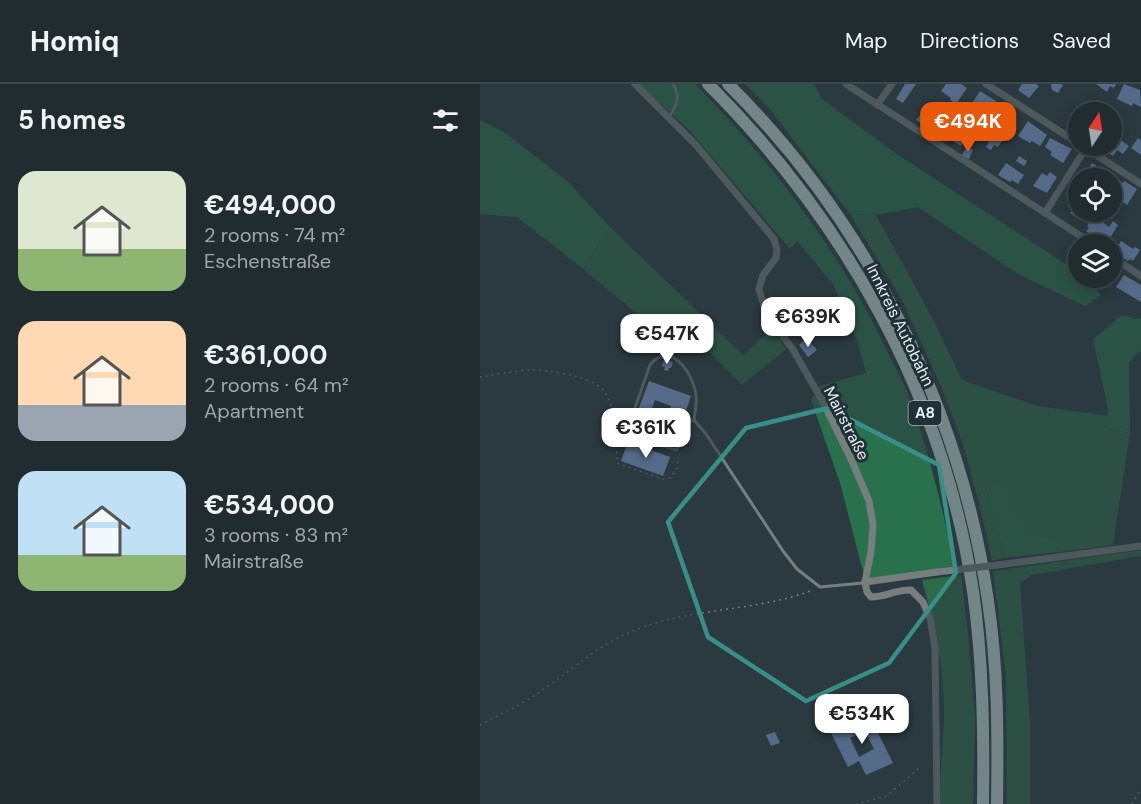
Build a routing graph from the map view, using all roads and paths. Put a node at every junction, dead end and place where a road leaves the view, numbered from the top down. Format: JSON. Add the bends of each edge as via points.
{"nodes":[{"id":1,"x":635,"y":84,"type":"edge"},
{"id":2,"x":673,"y":84,"type":"edge"},
{"id":3,"x":708,"y":84,"type":"edge"},
{"id":4,"x":728,"y":84,"type":"edge"},
{"id":5,"x":846,"y":84,"type":"edge"},
{"id":6,"x":892,"y":84,"type":"edge"},
{"id":7,"x":986,"y":84,"type":"edge"},
{"id":8,"x":877,"y":105,"type":"junction"},
{"id":9,"x":669,"y":117,"type":"junction"},
{"id":10,"x":1068,"y":137,"type":"edge"},
{"id":11,"x":1076,"y":156,"type":"edge"},
{"id":12,"x":1098,"y":156,"type":"edge"},
{"id":13,"x":1141,"y":184,"type":"edge"},
{"id":14,"x":1045,"y":213,"type":"junction"},
{"id":15,"x":1078,"y":234,"type":"edge"},
{"id":16,"x":1122,"y":264,"type":"edge"},
{"id":17,"x":1141,"y":276,"type":"edge"},
{"id":18,"x":480,"y":377,"type":"edge"},
{"id":19,"x":694,"y":420,"type":"junction"},
{"id":20,"x":676,"y":450,"type":"junction"},
{"id":21,"x":1141,"y":546,"type":"edge"},
{"id":22,"x":865,"y":582,"type":"junction"},
{"id":23,"x":820,"y":587,"type":"junction"},
{"id":24,"x":480,"y":724,"type":"edge"},
{"id":25,"x":919,"y":768,"type":"dead end"},
{"id":26,"x":1141,"y":788,"type":"edge"},
{"id":27,"x":856,"y":804,"type":"edge"},
{"id":28,"x":937,"y":804,"type":"edge"},
{"id":29,"x":983,"y":804,"type":"edge"},
{"id":30,"x":997,"y":804,"type":"edge"},
{"id":31,"x":1132,"y":804,"type":"edge"}],
"edges":[{"from":1,"to":9,"type":"street"},
{"from":2,"to":9,"type":"lane","via":[[677,105]]},
{"from":3,"to":29,"type":"highway","name":"Innkreis Autobahn","number":"A8","via":[[778,159],[842,246],[887,326],[919,398],[951,492],[972,590],[982,690]]},
{"from":4,"to":30,"type":"highway","name":"Innkreis Autobahn","number":"A8","via":[[797,161],[856,244],[898,318],[937,404],[967,496],[988,601],[997,705]]},
{"from":5,"to":8,"type":"street"},
{"from":6,"to":8,"type":"street"},
{"from":7,"to":10,"type":"street"},
{"from":8,"to":14,"type":"street"},
{"from":9,"to":22,"type":"street","name":"Mairstraße","via":[[710,160],[774,239],[776,258],[763,275],[759,289],[774,324],[823,402],[869,501],[873,525]]},
{"from":11,"to":14,"type":"street"},
{"from":12,"to":13,"type":"street"},
{"from":14,"to":15,"type":"street"},
{"from":16,"to":17,"type":"street"},
{"from":18,"to":20,"type":"path","via":[[531,370],[593,382],[603,390],[613,412],[617,463],[662,479],[670,478],[677,468]]},
{"from":19,"to":20,"type":"lane"},
{"from":19,"to":20,"type":"lane","via":[[693,382],[681,363],[660,355],[650,365],[629,428],[638,438]]},
{"from":19,"to":23,"type":"lane","via":[[783,551],[797,569]]},
{"from":21,"to":22,"type":"street","bridge":true},
{"from":22,"to":23,"type":"lane"},
{"from":22,"to":28,"type":"street","via":[[871,597],[911,590],[923,602],[930,618],[937,680]]},
{"from":23,"to":24,"type":"path","via":[[756,604],[657,622],[633,631],[599,648],[520,705]]},
{"from":25,"to":27,"type":"path","via":[[886,796]]},
{"from":26,"to":31,"type":"path"}]}
